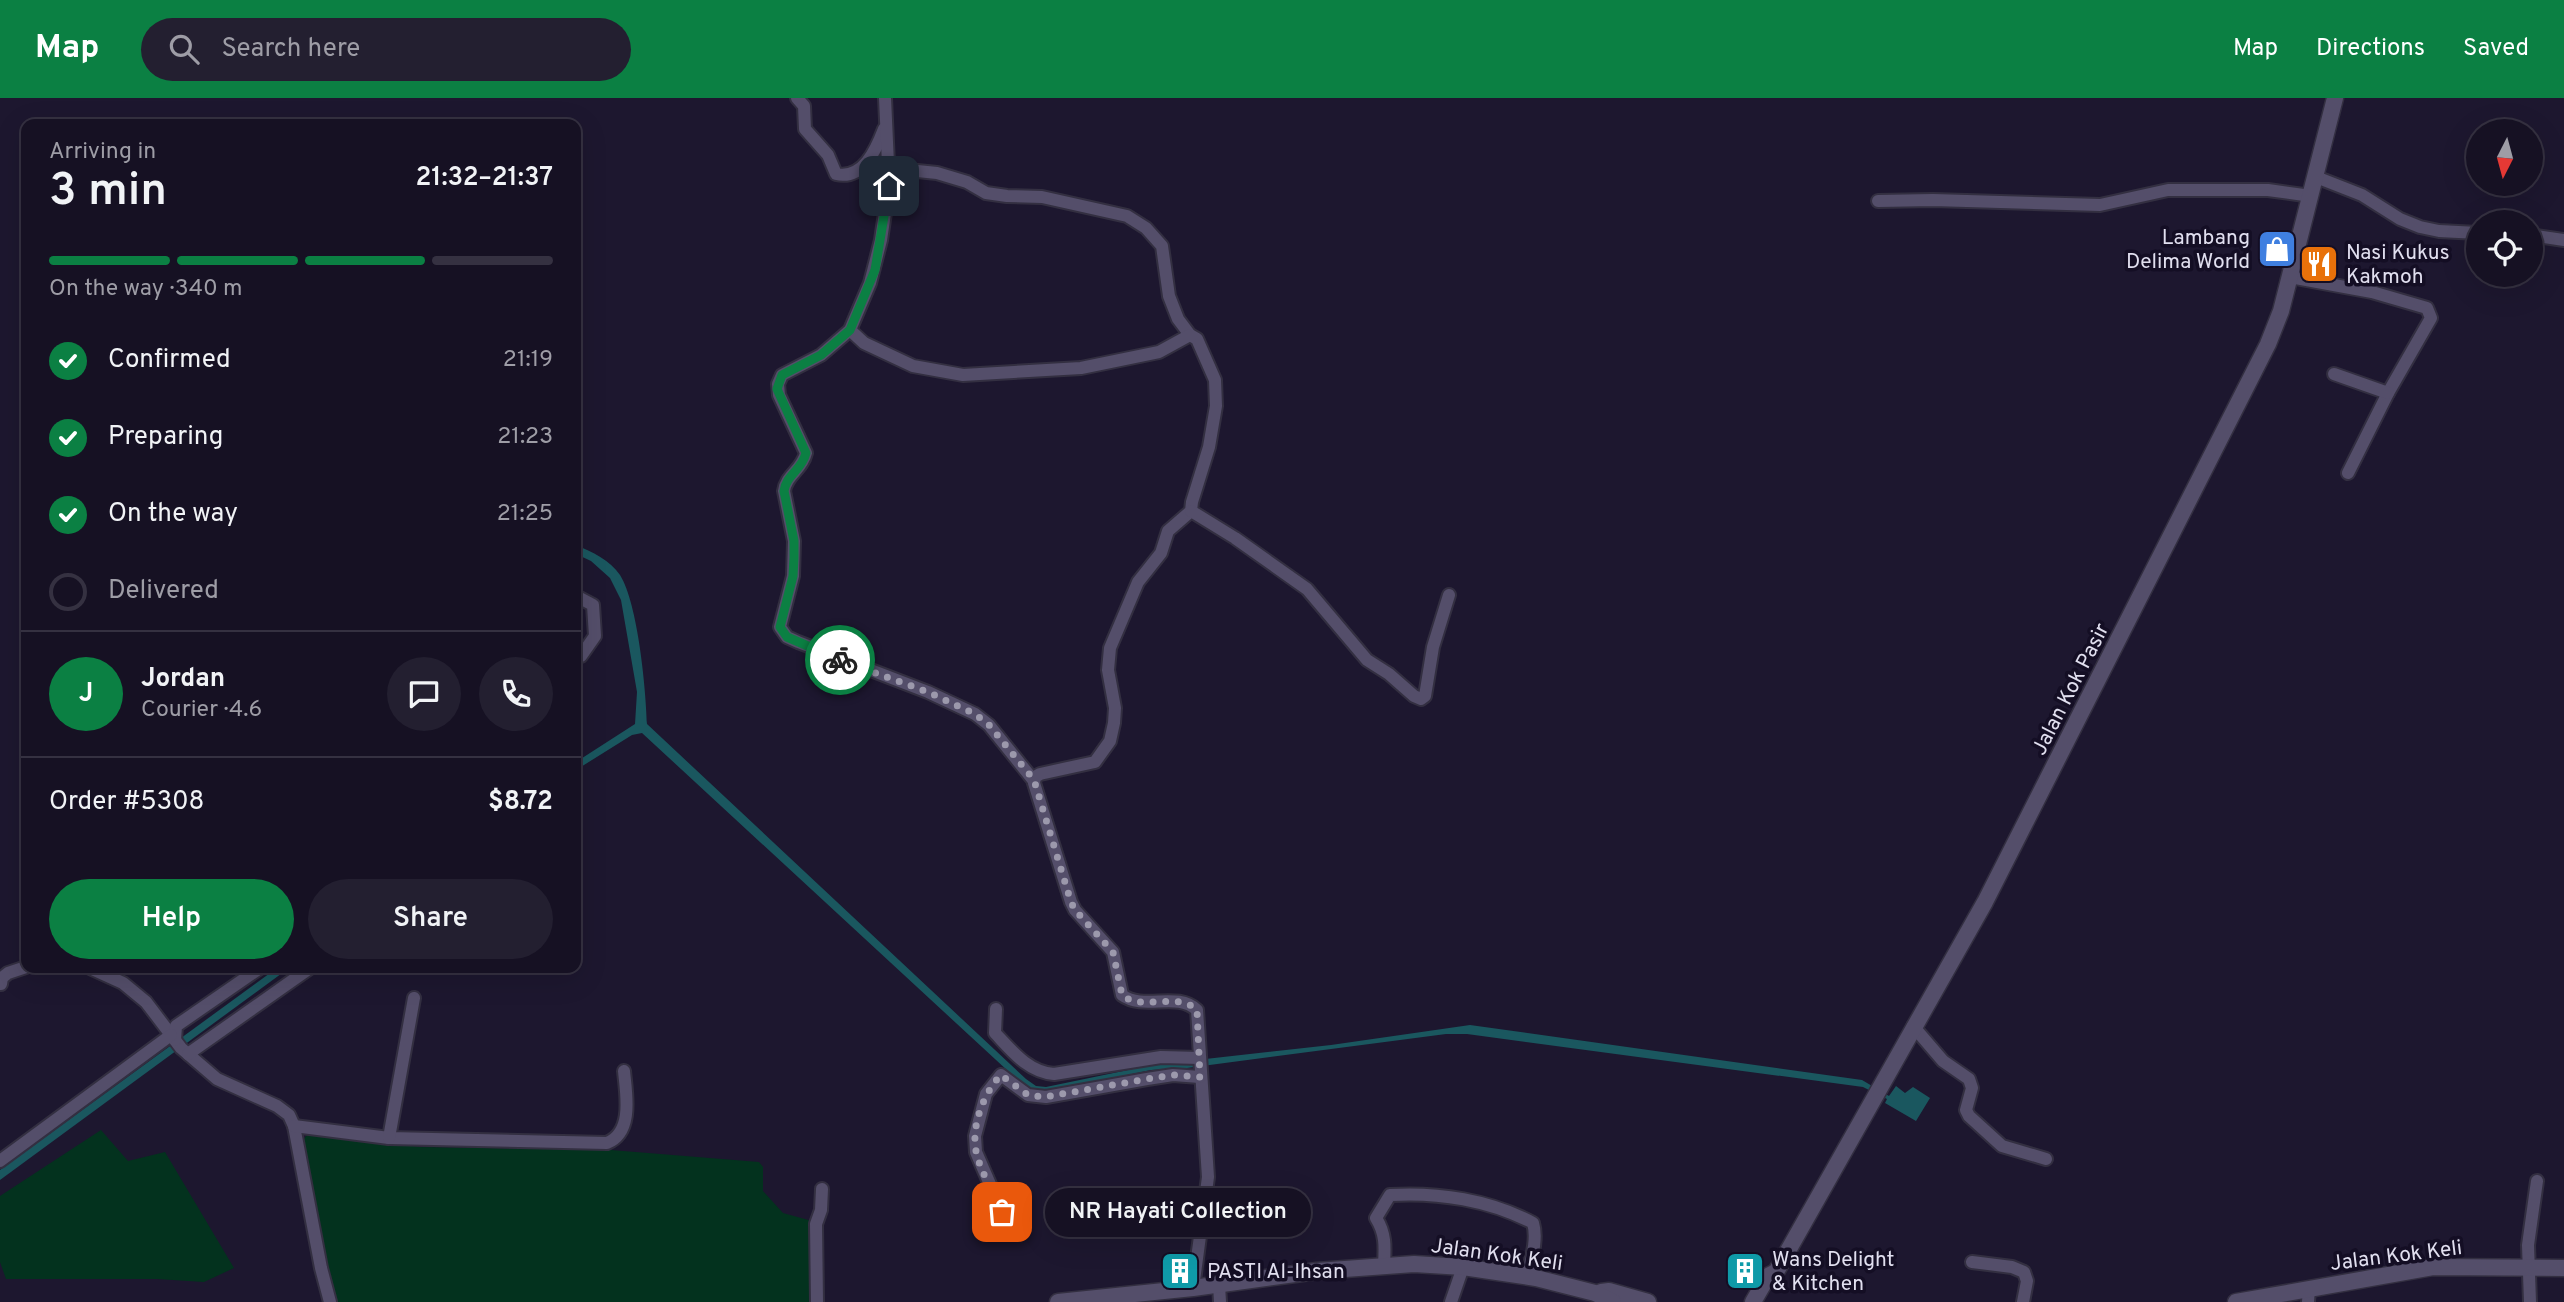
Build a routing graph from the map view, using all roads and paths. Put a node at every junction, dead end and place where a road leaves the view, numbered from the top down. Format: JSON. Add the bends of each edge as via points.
{"nodes":[{"id":1,"x":797,"y":98,"type":"edge"},
{"id":2,"x":885,"y":98,"type":"edge"},
{"id":3,"x":2335,"y":98,"type":"edge"},
{"id":4,"x":886,"y":126,"type":"junction"},
{"id":5,"x":888,"y":168,"type":"junction"},
{"id":6,"x":2316,"y":177,"type":"junction"},
{"id":7,"x":2311,"y":196,"type":"junction"},
{"id":8,"x":1878,"y":201,"type":"dead end"},
{"id":9,"x":2466,"y":232,"type":"edge"},
{"id":10,"x":2543,"y":237,"type":"edge"},
{"id":11,"x":2564,"y":240,"type":"edge"},
{"id":12,"x":2291,"y":276,"type":"junction"},
{"id":13,"x":850,"y":330,"type":"junction"},
{"id":14,"x":1190,"y":335,"type":"junction"},
{"id":15,"x":2334,"y":374,"type":"dead end"},
{"id":16,"x":2388,"y":393,"type":"junction"},
{"id":17,"x":2348,"y":473,"type":"dead end"},
{"id":18,"x":1191,"y":511,"type":"junction"},
{"id":19,"x":1449,"y":595,"type":"dead end"},
{"id":20,"x":581,"y":599,"type":"edge"},
{"id":21,"x":581,"y":656,"type":"edge"},
{"id":22,"x":1034,"y":780,"type":"junction"},
{"id":23,"x":21,"y":969,"type":"edge"},
{"id":24,"x":101,"y":973,"type":"edge"},
{"id":25,"x":253,"y":973,"type":"edge"},
{"id":26,"x":301,"y":973,"type":"edge"},
{"id":27,"x":1,"y":984,"type":"edge"},
{"id":28,"x":414,"y":998,"type":"dead end"},
{"id":29,"x":996,"y":1009,"type":"dead end"},
{"id":30,"x":1913,"y":1026,"type":"junction"},
{"id":31,"x":179,"y":1044,"type":"junction"},
{"id":32,"x":1200,"y":1058,"type":"junction"},
{"id":33,"x":624,"y":1071,"type":"dead end"},
{"id":34,"x":1200,"y":1077,"type":"junction"},
{"id":35,"x":294,"y":1126,"type":"junction"},
{"id":36,"x":389,"y":1138,"type":"junction"},
{"id":37,"x":2046,"y":1160,"type":"dead end"},
{"id":38,"x":0,"y":1161,"type":"edge"},
{"id":39,"x":2537,"y":1181,"type":"dead end"},
{"id":40,"x":822,"y":1189,"type":"dead end"},
{"id":41,"x":1002,"y":1212,"type":"dead end"},
{"id":42,"x":1972,"y":1262,"type":"dead end"},
{"id":43,"x":1384,"y":1265,"type":"junction"},
{"id":44,"x":2529,"y":1266,"type":"junction"},
{"id":45,"x":1463,"y":1267,"type":"junction"},
{"id":46,"x":2564,"y":1268,"type":"edge"},
{"id":47,"x":1527,"y":1277,"type":"junction"},
{"id":48,"x":1219,"y":1285,"type":"junction"},
{"id":49,"x":1193,"y":1289,"type":"junction"},
{"id":50,"x":1587,"y":1295,"type":"edge"},
{"id":51,"x":2309,"y":1295,"type":"edge"},
{"id":52,"x":1760,"y":1300,"type":"edge"},
{"id":53,"x":330,"y":1302,"type":"edge"},
{"id":54,"x":817,"y":1302,"type":"edge"},
{"id":55,"x":1058,"y":1302,"type":"edge"},
{"id":56,"x":1220,"y":1302,"type":"edge"},
{"id":57,"x":1451,"y":1302,"type":"edge"},
{"id":58,"x":1614,"y":1302,"type":"edge"},
{"id":59,"x":1648,"y":1302,"type":"edge"},
{"id":60,"x":2023,"y":1302,"type":"edge"},
{"id":61,"x":2236,"y":1302,"type":"edge"},
{"id":62,"x":2530,"y":1302,"type":"edge"}],
"edges":[{"from":1,"to":4,"type":"street","via":[[804,106],[805,129],[840,175],[854,173],[868,161]]},
{"from":2,"to":4,"type":"street"},
{"from":3,"to":6,"type":"street","name":"Jalan Kok Pasir"},
{"from":4,"to":5,"type":"street"},
{"from":5,"to":13,"type":"street","via":[[875,270]]},
{"from":5,"to":14,"type":"street","via":[[937,173],[967,181],[986,193],[1042,197],[1127,216],[1162,246],[1169,296]]},
{"from":6,"to":7,"type":"street","name":"Jalan Kok Pasir"},
{"from":6,"to":9,"type":"street","via":[[2362,195],[2420,227]]},
{"from":7,"to":8,"type":"street","via":[[2268,190],[2181,190],[2100,205]]},
{"from":7,"to":12,"type":"street","name":"Jalan Kok Pasir"},
{"from":10,"to":11,"type":"street"},
{"from":12,"to":16,"type":"street","via":[[2427,308],[2431,318]]},
{"from":12,"to":30,"type":"street","name":"Jalan Kok Pasir","via":[[2268,344],[2217,448],[1984,902]]},
{"from":13,"to":14,"type":"street","via":[[864,343],[913,366],[962,375],[1081,369],[1159,352]]},
{"from":13,"to":22,"type":"street","via":[[821,355],[782,375],[778,384],[806,453],[785,484],[794,541],[793,576],[780,627],[798,642],[975,714]]},
{"from":14,"to":18,"type":"street","via":[[1197,339],[1215,380],[1216,406]]},
{"from":15,"to":16,"type":"street"},
{"from":16,"to":17,"type":"street"},
{"from":18,"to":19,"type":"street","via":[[1307,589],[1367,660],[1414,696],[1425,696],[1433,647]]},
{"from":18,"to":22,"type":"street","via":[[1168,531],[1161,553],[1138,582],[1110,648],[1114,723],[1102,755],[1090,765],[1040,774]]},
{"from":20,"to":21,"type":"street","via":[[593,605],[594,636]]},
{"from":22,"to":32,"type":"street","via":[[1071,902],[1113,952],[1122,995],[1135,1002],[1175,1002],[1197,1010]]},
{"from":23,"to":27,"type":"street","via":[[8,973]]},
{"from":24,"to":31,"type":"street","via":[[123,983],[146,1002]]},
{"from":25,"to":31,"type":"street","via":[[176,1026]]},
{"from":26,"to":31,"type":"street"},
{"from":28,"to":36,"type":"street"},
{"from":29,"to":32,"type":"street","via":[[995,1033],[1042,1073],[1161,1058]]},
{"from":30,"to":37,"type":"street","via":[[1943,1061],[1969,1079],[1969,1116],[2003,1146]]},
{"from":30,"to":52,"type":"street","name":"Jalan Kok Pasir","via":[[1776,1272],[1768,1276]]},
{"from":31,"to":35,"type":"street","via":[[221,1081],[284,1111]]},
{"from":31,"to":38,"type":"street"},
{"from":32,"to":34,"type":"street"},
{"from":33,"to":36,"type":"street","via":[[626,1118],[616,1138],[607,1143]]},
{"from":34,"to":41,"type":"street","via":[[1173,1075],[1045,1097],[1028,1095],[1001,1075],[986,1094],[975,1136],[976,1152]]},
{"from":34,"to":49,"type":"street","via":[[1208,1188]]},
{"from":35,"to":36,"type":"street"},
{"from":35,"to":53,"type":"street"},
{"from":39,"to":44,"type":"street"},
{"from":40,"to":54,"type":"street","via":[[816,1224]]},
{"from":42,"to":60,"type":"street","via":[[2025,1272]]},
{"from":43,"to":45,"type":"street","name":"Jalan Kok Keli"},
{"from":43,"to":47,"type":"street","via":[[1383,1230],[1376,1218],[1390,1195],[1416,1193],[1466,1200],[1533,1223]]},
{"from":43,"to":48,"type":"street","name":"Jalan Kok Keli"},
{"from":44,"to":46,"type":"street","name":"Jalan Kok Keli"},
{"from":44,"to":51,"type":"street","name":"Jalan Kok Keli","via":[[2433,1267]]},
{"from":44,"to":62,"type":"street"},
{"from":45,"to":47,"type":"street","name":"Jalan Kok Keli"},
{"from":45,"to":57,"type":"street"},
{"from":47,"to":50,"type":"street","name":"Jalan Kok Keli"},
{"from":48,"to":49,"type":"street","name":"Jalan Kok Keli"},
{"from":48,"to":56,"type":"street"},
{"from":49,"to":55,"type":"street","name":"Jalan Kok Keli"},
{"from":50,"to":58,"type":"street","name":"Jalan Kok Keli"},
{"from":50,"to":59,"type":"street","name":"Jalan Kok Keli","via":[[1609,1291]]},
{"from":51,"to":61,"type":"street","name":"Jalan Kok Keli"}]}
